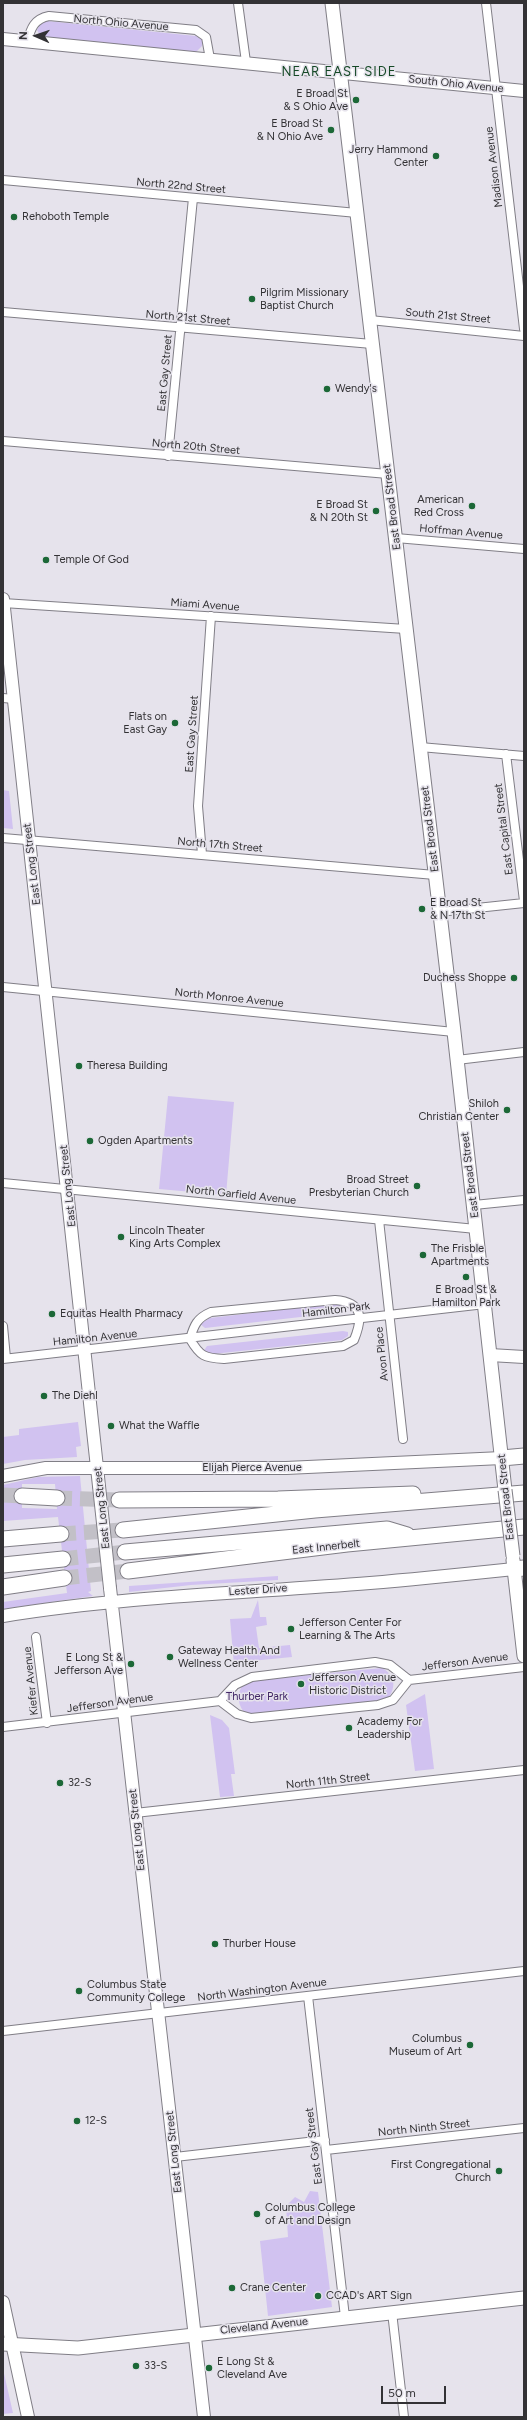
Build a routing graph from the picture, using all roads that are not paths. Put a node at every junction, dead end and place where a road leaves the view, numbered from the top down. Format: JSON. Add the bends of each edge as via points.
{"nodes":[{"id":1,"x":238,"y":3,"type":"edge"},
{"id":2,"x":332,"y":3,"type":"edge"},
{"id":3,"x":486,"y":3,"type":"edge"},
{"id":4,"x":3,"y":40,"type":"edge"},
{"id":5,"x":27,"y":42,"type":"junction"},
{"id":6,"x":210,"y":59,"type":"junction"},
{"id":7,"x":246,"y":62,"type":"junction"},
{"id":8,"x":340,"y":73,"type":"junction"},
{"id":9,"x":496,"y":88,"type":"junction"},
{"id":10,"x":524,"y":91,"type":"edge"},
{"id":11,"x":3,"y":180,"type":"edge"},
{"id":12,"x":193,"y":198,"type":"junction"},
{"id":13,"x":357,"y":213,"type":"junction"},
{"id":14,"x":3,"y":312,"type":"edge"},
{"id":15,"x":370,"y":320,"type":"junction"},
{"id":16,"x":180,"y":328,"type":"junction"},
{"id":17,"x":524,"y":330,"type":"edge"},
{"id":18,"x":524,"y":336,"type":"edge"},
{"id":19,"x":372,"y":344,"type":"junction"},
{"id":20,"x":3,"y":441,"type":"edge"},
{"id":21,"x":168,"y":456,"type":"junction"},
{"id":22,"x":388,"y":474,"type":"junction"},
{"id":23,"x":396,"y":538,"type":"junction"},
{"id":24,"x":524,"y":549,"type":"edge"},
{"id":25,"x":3,"y":599,"type":"edge"},
{"id":26,"x":3,"y":603,"type":"edge"},
{"id":27,"x":211,"y":616,"type":"junction"},
{"id":28,"x":406,"y":629,"type":"junction"},
{"id":29,"x":8,"y":698,"type":"edge"},
{"id":30,"x":420,"y":747,"type":"junction"},
{"id":31,"x":506,"y":754,"type":"junction"},
{"id":32,"x":524,"y":756,"type":"edge"},
{"id":33,"x":3,"y":838,"type":"edge"},
{"id":34,"x":29,"y":840,"type":"junction"},
{"id":35,"x":202,"y":854,"type":"junction"},
{"id":36,"x":435,"y":875,"type":"junction"},
{"id":37,"x":524,"y":902,"type":"edge"},
{"id":38,"x":440,"y":912,"type":"junction"},
{"id":39,"x":3,"y":987,"type":"edge"},
{"id":40,"x":46,"y":991,"type":"junction"},
{"id":41,"x":454,"y":1032,"type":"junction"},
{"id":42,"x":524,"y":1052,"type":"edge"},
{"id":43,"x":457,"y":1060,"type":"junction"},
{"id":44,"x":3,"y":1183,"type":"edge"},
{"id":45,"x":68,"y":1189,"type":"junction"},
{"id":46,"x":524,"y":1200,"type":"edge"},
{"id":47,"x":474,"y":1205,"type":"junction"},
{"id":48,"x":379,"y":1220,"type":"junction"},
{"id":49,"x":476,"y":1229,"type":"junction"},
{"id":50,"x":485,"y":1304,"type":"junction"},
{"id":51,"x":389,"y":1315,"type":"junction"},
{"id":52,"x":360,"y":1319,"type":"junction"},
{"id":53,"x":3,"y":1326,"type":"edge"},
{"id":54,"x":190,"y":1339,"type":"junction"},
{"id":55,"x":85,"y":1350,"type":"junction"},
{"id":56,"x":490,"y":1355,"type":"junction"},
{"id":57,"x":524,"y":1357,"type":"edge"},
{"id":58,"x":5,"y":1358,"type":"edge"},
{"id":59,"x":403,"y":1439,"type":"dead end"},
{"id":60,"x":524,"y":1456,"type":"edge"},
{"id":61,"x":502,"y":1463,"type":"junction"},
{"id":62,"x":98,"y":1467,"type":"junction"},
{"id":63,"x":3,"y":1476,"type":"edge"},
{"id":64,"x":524,"y":1493,"type":"edge"},
{"id":65,"x":22,"y":1496,"type":"tunnel mouth"},
{"id":66,"x":57,"y":1498,"type":"tunnel mouth"},
{"id":67,"x":466,"y":1499,"type":"junction"},
{"id":68,"x":119,"y":1500,"type":"tunnel mouth"},
{"id":69,"x":524,"y":1527,"type":"edge"},
{"id":70,"x":123,"y":1530,"type":"tunnel mouth"},
{"id":71,"x":61,"y":1534,"type":"tunnel mouth"},
{"id":72,"x":416,"y":1537,"type":"junction"},
{"id":73,"x":3,"y":1539,"type":"edge"},
{"id":74,"x":125,"y":1552,"type":"tunnel mouth"},
{"id":75,"x":63,"y":1559,"type":"tunnel mouth"},
{"id":76,"x":517,"y":1564,"type":"edge"},
{"id":77,"x":3,"y":1565,"type":"edge"},
{"id":78,"x":128,"y":1570,"type":"tunnel mouth"},
{"id":79,"x":64,"y":1578,"type":"tunnel mouth"},
{"id":80,"x":3,"y":1587,"type":"edge"},
{"id":81,"x":112,"y":1603,"type":"junction"},
{"id":82,"x":3,"y":1616,"type":"edge"},
{"id":83,"x":36,"y":1637,"type":"dead end"},
{"id":84,"x":524,"y":1656,"type":"edge"},
{"id":85,"x":524,"y":1667,"type":"edge"},
{"id":86,"x":409,"y":1680,"type":"junction"},
{"id":87,"x":220,"y":1701,"type":"junction"},
{"id":88,"x":124,"y":1712,"type":"junction"},
{"id":89,"x":47,"y":1723,"type":"junction"},
{"id":90,"x":3,"y":1728,"type":"edge"},
{"id":91,"x":524,"y":1770,"type":"edge"},
{"id":92,"x":135,"y":1813,"type":"junction"},
{"id":93,"x":524,"y":1971,"type":"edge"},
{"id":94,"x":308,"y":1996,"type":"junction"},
{"id":95,"x":158,"y":2013,"type":"junction"},
{"id":96,"x":3,"y":2031,"type":"edge"},
{"id":97,"x":524,"y":2128,"type":"edge"},
{"id":98,"x":325,"y":2140,"type":"junction"},
{"id":99,"x":326,"y":2150,"type":"junction"},
{"id":100,"x":175,"y":2157,"type":"junction"},
{"id":101,"x":524,"y":2298,"type":"edge"},
{"id":102,"x":3,"y":2302,"type":"edge"},
{"id":103,"x":392,"y":2312,"type":"junction"},
{"id":104,"x":345,"y":2317,"type":"junction"},
{"id":105,"x":195,"y":2334,"type":"junction"},
{"id":106,"x":8,"y":2345,"type":"edge"},
{"id":107,"x":28,"y":2417,"type":"edge"},
{"id":108,"x":204,"y":2417,"type":"edge"},
{"id":109,"x":404,"y":2417,"type":"edge"}],
"edges":[{"from":1,"to":7,"type":"street"},
{"from":2,"to":8,"type":"main road","name":"East Broad Street"},
{"from":3,"to":9,"type":"street","name":"Madison Avenue"},
{"from":4,"to":5,"type":"street"},
{"from":5,"to":6,"type":"street"},
{"from":5,"to":6,"type":"street","name":"North Ohio Avenue","via":[[34,23],[40,17],[68,18],[199,31],[206,37]]},
{"from":6,"to":7,"type":"street"},
{"from":7,"to":8,"type":"street"},
{"from":8,"to":9,"type":"street","name":"South Ohio Avenue"},
{"from":8,"to":13,"type":"main road","name":"East Broad Street"},
{"from":9,"to":10,"type":"street","name":"South Ohio Avenue"},
{"from":9,"to":17,"type":"street","name":"Madison Avenue"},
{"from":11,"to":12,"type":"street","name":"North 22nd Street"},
{"from":12,"to":13,"type":"street","name":"North 22nd Street"},
{"from":12,"to":16,"type":"street","name":"East Gay Street"},
{"from":13,"to":15,"type":"main road","name":"East Broad Street"},
{"from":14,"to":16,"type":"street","name":"North 21st Street"},
{"from":15,"to":18,"type":"street","name":"South 21st Street"},
{"from":15,"to":19,"type":"main road","name":"East Broad Street"},
{"from":16,"to":19,"type":"street","name":"North 21st Street"},
{"from":16,"to":21,"type":"street","name":"East Gay Street"},
{"from":19,"to":22,"type":"main road","name":"East Broad Street"},
{"from":20,"to":21,"type":"street","name":"North 20th Street"},
{"from":21,"to":22,"type":"street","name":"North 20th Street"},
{"from":22,"to":23,"type":"main road","name":"East Broad Street"},
{"from":23,"to":24,"type":"street","name":"Hoffman Avenue"},
{"from":23,"to":28,"type":"main road","name":"East Broad Street"},
{"from":25,"to":26,"type":"street","name":"East Long Street"},
{"from":26,"to":27,"type":"street","name":"Miami Avenue"},
{"from":26,"to":29,"type":"street","name":"East Long Street"},
{"from":27,"to":28,"type":"street","name":"Miami Avenue"},
{"from":27,"to":35,"type":"street","name":"East Gay Street","via":[[198,800]]},
{"from":28,"to":30,"type":"main road","name":"East Broad Street"},
{"from":29,"to":34,"type":"street","name":"East Long Street"},
{"from":30,"to":31,"type":"street"},
{"from":30,"to":36,"type":"main road","name":"East Broad Street"},
{"from":31,"to":32,"type":"street"},
{"from":31,"to":37,"type":"street","name":"East Capital Street"},
{"from":33,"to":34,"type":"street","name":"North 17th Street"},
{"from":34,"to":35,"type":"street","name":"North 17th Street"},
{"from":34,"to":40,"type":"street","name":"East Long Street"},
{"from":35,"to":36,"type":"street","name":"North 17th Street"},
{"from":36,"to":38,"type":"main road","name":"East Broad Street"},
{"from":37,"to":38,"type":"street"},
{"from":38,"to":41,"type":"main road","name":"East Broad Street"},
{"from":39,"to":40,"type":"street","name":"North Monroe Avenue"},
{"from":40,"to":41,"type":"street","name":"North Monroe Avenue"},
{"from":40,"to":45,"type":"street","name":"East Long Street"},
{"from":41,"to":43,"type":"main road","name":"East Broad Street"},
{"from":42,"to":43,"type":"street"},
{"from":43,"to":47,"type":"main road","name":"East Broad Street"},
{"from":44,"to":45,"type":"street","name":"North Garfield Avenue"},
{"from":45,"to":48,"type":"street","name":"North Garfield Avenue"},
{"from":45,"to":55,"type":"street","name":"East Long Street"},
{"from":46,"to":47,"type":"street"},
{"from":47,"to":49,"type":"main road","name":"East Broad Street"},
{"from":48,"to":49,"type":"street","name":"North Garfield Avenue"},
{"from":48,"to":51,"type":"street","name":"Avon Place"},
{"from":49,"to":50,"type":"main road","name":"East Broad Street"},
{"from":50,"to":51,"type":"street","name":"Hamilton Park"},
{"from":50,"to":56,"type":"main road","name":"East Broad Street"},
{"from":51,"to":52,"type":"street","name":"Hamilton Park"},
{"from":51,"to":59,"type":"street","name":"Avon Place"},
{"from":52,"to":54,"type":"street","name":"Hamilton Park"},
{"from":52,"to":54,"type":"street","via":[[356,1306],[348,1301],[335,1300],[211,1312],[200,1317],[194,1325]]},
{"from":52,"to":54,"type":"street","via":[[354,1340],[336,1347],[210,1359],[198,1353]]},
{"from":53,"to":58,"type":"street"},
{"from":54,"to":55,"type":"street","name":"Hamilton Avenue"},
{"from":55,"to":58,"type":"street","name":"Hamilton Avenue"},
{"from":55,"to":62,"type":"street","name":"East Long Street"},
{"from":56,"to":57,"type":"street"},
{"from":56,"to":61,"type":"main road","name":"East Broad Street"},
{"from":60,"to":61,"type":"highway"},
{"from":61,"to":62,"type":"street","name":"Elijah Pierce Avenue","via":[[286,1468]]},
{"from":61,"to":76,"type":"main road","name":"East Broad Street","bridge":true},
{"from":62,"to":63,"type":"street","name":"Elijah Pierce Avenue","via":[[46,1468]]},
{"from":62,"to":81,"type":"street","name":"East Long Street","bridge":true},
{"from":64,"to":67,"type":"highway"},
{"from":65,"to":66,"type":"highway"},
{"from":67,"to":68,"type":"highway","via":[[431,1494],[391,1494],[278,1499]]},
{"from":67,"to":70,"type":"highway","via":[[315,1510]]},
{"from":69,"to":72,"type":"highway","name":"East Innerbelt"},
{"from":71,"to":73,"type":"highway"},
{"from":72,"to":74,"type":"highway","via":[[386,1529]]},
{"from":72,"to":78,"type":"highway","name":"East Innerbelt"},
{"from":75,"to":77,"type":"highway"},
{"from":76,"to":81,"type":"street","name":"Lester Drive","via":[[370,1583],[192,1594]]},
{"from":76,"to":84,"type":"main road","name":"East Broad Street"},
{"from":79,"to":80,"type":"highway"},
{"from":81,"to":82,"type":"street","name":"Lester Drive","via":[[61,1607]]},
{"from":81,"to":88,"type":"street","name":"East Long Street"},
{"from":83,"to":89,"type":"street","name":"Kiefer Avenue"},
{"from":85,"to":86,"type":"street","name":"Jefferson Avenue"},
{"from":86,"to":87,"type":"street","name":"Jefferson Avenue","via":[[390,1665],[375,1662],[252,1676],[235,1685]]},
{"from":86,"to":87,"type":"street","name":"Jefferson Avenue","via":[[393,1700],[378,1705],[251,1718],[238,1714]]},
{"from":87,"to":88,"type":"street","name":"Jefferson Avenue"},
{"from":88,"to":89,"type":"street","name":"Jefferson Avenue"},
{"from":88,"to":92,"type":"street","name":"East Long Street"},
{"from":89,"to":90,"type":"street","name":"Jefferson Avenue"},
{"from":91,"to":92,"type":"street","name":"North 11th Street"},
{"from":92,"to":95,"type":"street","name":"East Long Street"},
{"from":93,"to":94,"type":"street","name":"North Washington Avenue"},
{"from":94,"to":95,"type":"street","name":"North Washington Avenue"},
{"from":94,"to":98,"type":"street","name":"East Gay Street"},
{"from":95,"to":96,"type":"street","name":"North Washington Avenue"},
{"from":95,"to":100,"type":"street","name":"East Long Street"},
{"from":97,"to":99,"type":"street","name":"North Ninth Street"},
{"from":98,"to":99,"type":"street","name":"East Gay Street"},
{"from":98,"to":100,"type":"street"},
{"from":99,"to":104,"type":"street","name":"East Gay Street"},
{"from":100,"to":105,"type":"street","name":"East Long Street"},
{"from":101,"to":103,"type":"main road","name":"Cleveland Avenue"},
{"from":102,"to":106,"type":"street"},
{"from":103,"to":104,"type":"main road","name":"Cleveland Avenue"},
{"from":103,"to":109,"type":"street"},
{"from":104,"to":105,"type":"main road","name":"Cleveland Avenue"},
{"from":105,"to":106,"type":"main road","name":"Cleveland Avenue","via":[[73,2348]]},
{"from":105,"to":108,"type":"street","name":"East Long Street"},
{"from":106,"to":107,"type":"street"}]}
